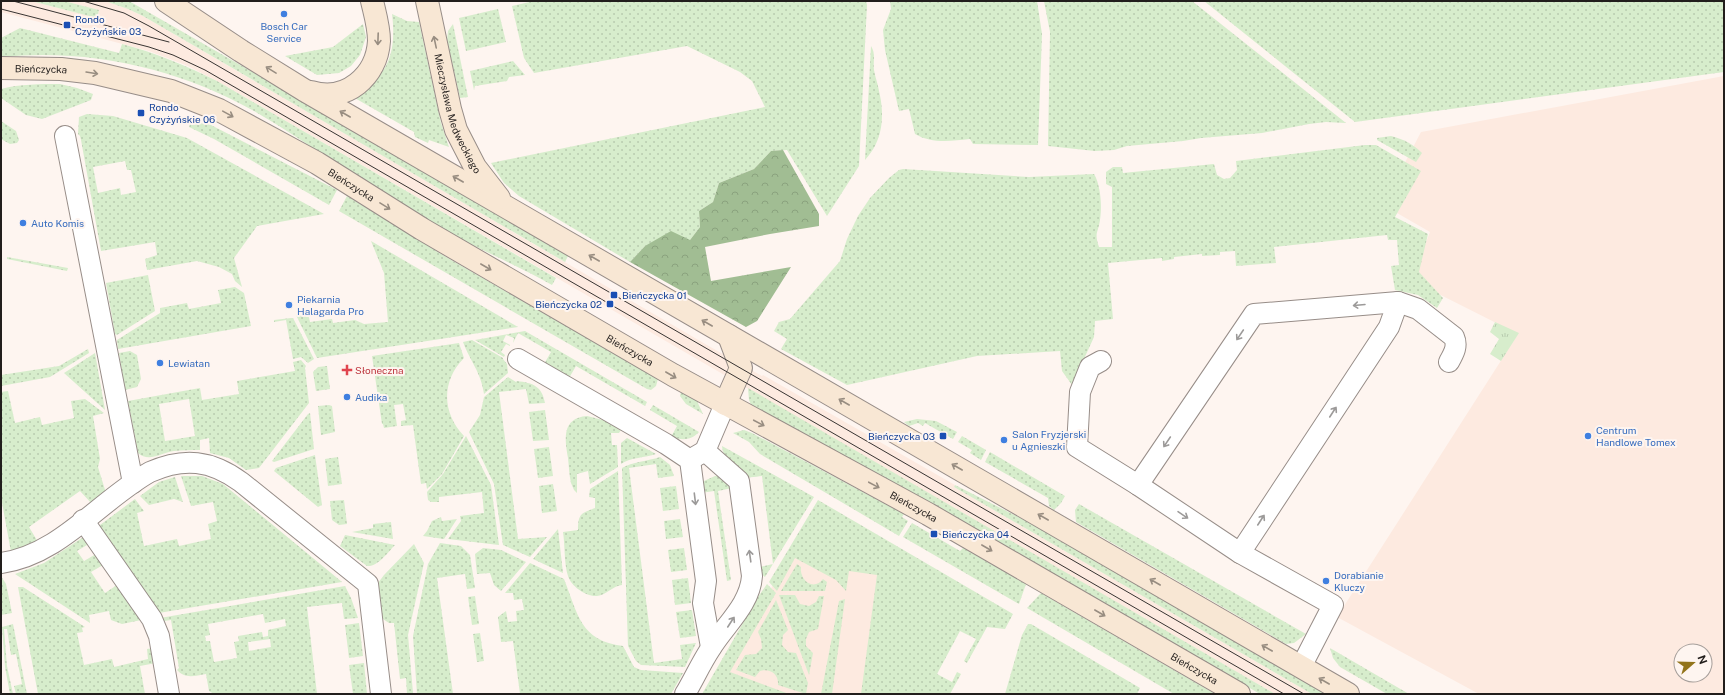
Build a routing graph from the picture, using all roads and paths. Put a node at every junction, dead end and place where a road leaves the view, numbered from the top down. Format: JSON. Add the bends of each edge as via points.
{"nodes":[{"id":1,"x":166,"y":1,"type":"edge"},
{"id":2,"x":372,"y":1,"type":"edge"},
{"id":3,"x":427,"y":1,"type":"edge"},
{"id":4,"x":1,"y":68,"type":"edge"},
{"id":5,"x":39,"y":68,"type":"junction"},
{"id":6,"x":1,"y":81,"type":"edge"},
{"id":7,"x":304,"y":90,"type":"junction"},
{"id":8,"x":65,"y":136,"type":"dead end"},
{"id":9,"x":515,"y":212,"type":"junction"},
{"id":10,"x":1398,"y":302,"type":"junction"},
{"id":11,"x":729,"y":336,"type":"junction"},
{"id":12,"x":518,"y":359,"type":"dead end"},
{"id":13,"x":1101,"y":361,"type":"dead end"},
{"id":14,"x":1449,"y":362,"type":"dead end"},
{"id":15,"x":781,"y":365,"type":"junction"},
{"id":16,"x":741,"y":368,"type":"junction"},
{"id":17,"x":725,"y":404,"type":"junction"},
{"id":18,"x":697,"y":455,"type":"junction"},
{"id":19,"x":133,"y":483,"type":"junction"},
{"id":20,"x":1138,"y":485,"type":"junction"},
{"id":21,"x":83,"y":520,"type":"junction"},
{"id":22,"x":1240,"y":553,"type":"junction"},
{"id":23,"x":1,"y":563,"type":"edge"},
{"id":24,"x":711,"y":647,"type":"junction"},
{"id":25,"x":1301,"y":667,"type":"junction"},
{"id":26,"x":169,"y":694,"type":"edge"},
{"id":27,"x":381,"y":694,"type":"edge"},
{"id":28,"x":685,"y":694,"type":"edge"},
{"id":29,"x":1239,"y":694,"type":"edge"},
{"id":30,"x":1348,"y":694,"type":"edge"}],
"edges":[{"from":7,"to":1,"type":"main road","one_way":true},
{"from":2,"to":7,"type":"main road","one_way":true,"via":[[378,25],[378,42],[370,71],[359,82],[341,93],[324,95]]},
{"from":9,"to":3,"type":"main road","name":"Mieczysława Medweckiego","one_way":true,"via":[[496,194],[475,167],[456,130]]},
{"from":4,"to":5,"type":"main road","name":"Bieńczycka"},
{"from":5,"to":6,"type":"main road"},
{"from":5,"to":17,"type":"main road","name":"Bieńczycka","one_way":true,"via":[[119,78],[171,91],[219,110],[317,163],[422,230]]},
{"from":9,"to":7,"type":"main road","one_way":true},
{"from":8,"to":19,"type":"street"},
{"from":11,"to":9,"type":"main road","one_way":true},
{"from":10,"to":14,"type":"street","via":[[1418,309],[1454,337],[1456,348]]},
{"from":10,"to":20,"type":"street","one_way":true,"via":[[1254,314]]},
{"from":22,"to":10,"type":"street","one_way":true,"via":[[1389,327]]},
{"from":11,"to":15,"type":"main road"},
{"from":11,"to":16,"type":"main road"},
{"from":12,"to":18,"type":"street","via":[[660,440]]},
{"from":13,"to":20,"type":"street","via":[[1090,367],[1080,392],[1077,447]]},
{"from":15,"to":16,"type":"main road"},
{"from":25,"to":15,"type":"main road","one_way":true},
{"from":16,"to":17,"type":"main road"},
{"from":17,"to":18,"type":"street"},
{"from":17,"to":29,"type":"main road","name":"Bieńczycka","one_way":true,"via":[[921,510]]},
{"from":18,"to":24,"type":"street","one_way":true,"via":[[706,581],[703,603]]},
{"from":24,"to":18,"type":"street","one_way":true,"via":[[731,623],[750,588],[752,576],[738,480]]},
{"from":19,"to":21,"type":"street"},
{"from":19,"to":27,"type":"street","via":[[150,472],[174,464],[193,462],[218,468],[241,482],[368,584]]},
{"from":20,"to":22,"type":"street","one_way":true},
{"from":21,"to":23,"type":"street","via":[[42,550],[21,559]]},
{"from":21,"to":26,"type":"street","via":[[152,619],[159,636]]},
{"from":22,"to":25,"type":"street","via":[[1333,605]]},
{"from":24,"to":28,"type":"street"},
{"from":30,"to":25,"type":"main road","one_way":true}]}
